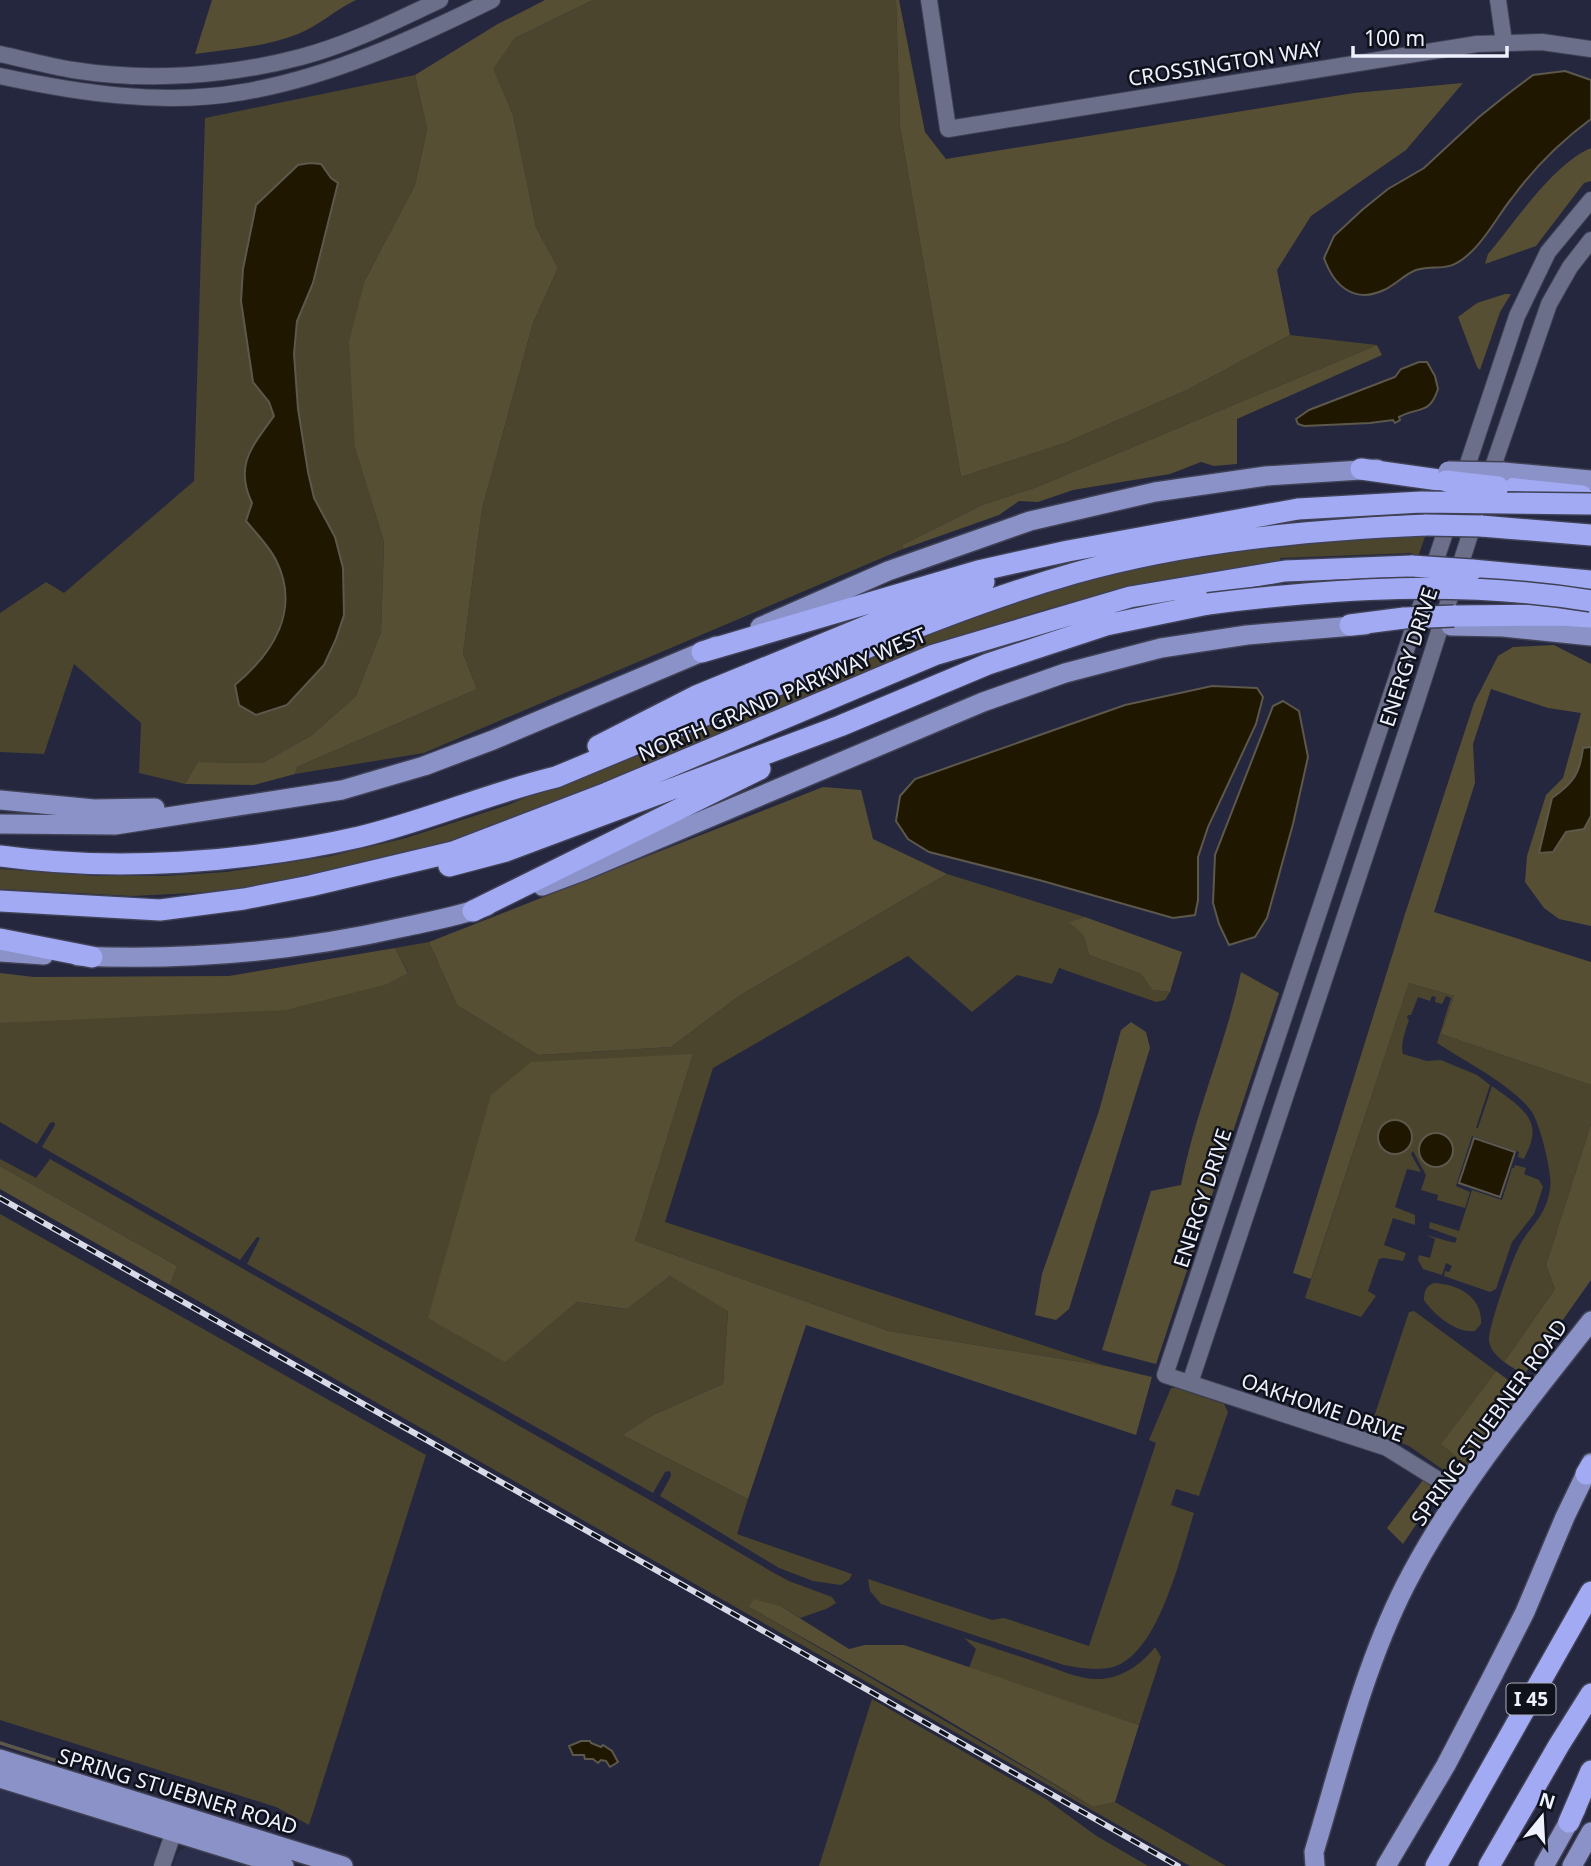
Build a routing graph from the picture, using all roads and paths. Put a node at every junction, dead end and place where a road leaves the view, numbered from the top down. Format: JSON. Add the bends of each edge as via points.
{"nodes":[{"id":1,"x":440,"y":0,"type":"edge"},
{"id":2,"x":492,"y":0,"type":"edge"},
{"id":3,"x":929,"y":0,"type":"edge"},
{"id":4,"x":1498,"y":0,"type":"edge"},
{"id":5,"x":1504,"y":41,"type":"junction"},
{"id":6,"x":1591,"y":49,"type":"edge"},
{"id":7,"x":0,"y":54,"type":"edge"},
{"id":8,"x":0,"y":76,"type":"edge"},
{"id":9,"x":1591,"y":201,"type":"edge"},
{"id":10,"x":1591,"y":240,"type":"edge"},
{"id":11,"x":1517,"y":316,"type":"junction"},
{"id":12,"x":1541,"y":324,"type":"junction"},
{"id":13,"x":1361,"y":469,"type":"joint"},
{"id":14,"x":1501,"y":480,"type":"junction"},
{"id":15,"x":1591,"y":480,"type":"edge"},
{"id":16,"x":1591,"y":498,"type":"edge"},
{"id":17,"x":1591,"y":503,"type":"edge"},
{"id":18,"x":1591,"y":536,"type":"edge"},
{"id":19,"x":1068,"y":551,"type":"junction"},
{"id":20,"x":1591,"y":581,"type":"edge"},
{"id":21,"x":1591,"y":601,"type":"edge"},
{"id":22,"x":1591,"y":617,"type":"edge"},
{"id":23,"x":1452,"y":621,"type":"junction"},
{"id":24,"x":1350,"y":625,"type":"joint"},
{"id":25,"x":1591,"y":636,"type":"edge"},
{"id":26,"x":702,"y":652,"type":"junction"},
{"id":27,"x":840,"y":726,"type":"junction"},
{"id":28,"x":520,"y":786,"type":"junction"},
{"id":29,"x":0,"y":800,"type":"edge"},
{"id":30,"x":229,"y":807,"type":"junction"},
{"id":31,"x":0,"y":824,"type":"edge"},
{"id":32,"x":0,"y":856,"type":"edge"},
{"id":33,"x":310,"y":886,"type":"junction"},
{"id":34,"x":0,"y":901,"type":"edge"},
{"id":35,"x":473,"y":911,"type":"junction"},
{"id":36,"x":0,"y":939,"type":"edge"},
{"id":37,"x":0,"y":953,"type":"edge"},
{"id":38,"x":92,"y":957,"type":"junction"},
{"id":39,"x":1291,"y":995,"type":"junction"},
{"id":40,"x":1316,"y":1003,"type":"junction"},
{"id":41,"x":1591,"y":1321,"type":"edge"},
{"id":42,"x":1165,"y":1375,"type":"joint"},
{"id":43,"x":1190,"y":1382,"type":"junction"},
{"id":44,"x":1589,"y":1468,"type":"edge"},
{"id":45,"x":1461,"y":1494,"type":"junction"},
{"id":46,"x":1591,"y":1592,"type":"edge"},
{"id":47,"x":1591,"y":1694,"type":"edge"},
{"id":48,"x":0,"y":1759,"type":"edge"},
{"id":49,"x":1591,"y":1771,"type":"edge"},
{"id":50,"x":0,"y":1778,"type":"edge"},
{"id":51,"x":1591,"y":1784,"type":"edge"},
{"id":52,"x":1569,"y":1822,"type":"junction"},
{"id":53,"x":176,"y":1823,"type":"junction"},
{"id":54,"x":1591,"y":1832,"type":"edge"},
{"id":55,"x":1546,"y":1864,"type":"edge"},
{"id":56,"x":162,"y":1866,"type":"edge"},
{"id":57,"x":284,"y":1866,"type":"edge"},
{"id":58,"x":342,"y":1866,"type":"edge"},
{"id":59,"x":1315,"y":1866,"type":"edge"},
{"id":60,"x":1386,"y":1866,"type":"edge"},
{"id":61,"x":1436,"y":1866,"type":"edge"},
{"id":62,"x":1489,"y":1866,"type":"edge"},
{"id":63,"x":1572,"y":1866,"type":"edge"}],
"edges":[{"from":1,"to":7,"type":"street","via":[[355,39],[302,57],[222,72],[146,76],[86,71]]},
{"from":2,"to":8,"type":"street","via":[[363,59],[242,92],[145,97],[63,89]]},
{"from":3,"to":5,"type":"street","name":"CROSSINGTON WAY","via":[[948,129]]},
{"from":4,"to":5,"type":"street"},
{"from":5,"to":6,"type":"street","name":"CROSSINGTON WAY"},
{"from":9,"to":11,"type":"street","name":"ENERGY DRIVE","via":[[1548,252]]},
{"from":10,"to":12,"type":"street","name":"ENERGY DRIVE","via":[[1570,267]]},
{"from":11,"to":12,"type":"street"},
{"from":11,"to":39,"type":"street","name":"ENERGY DRIVE"},
{"from":12,"to":40,"type":"street","name":"ENERGY DRIVE"},
{"from":13,"to":14,"type":"highway","bridge":true},
{"from":13,"to":26,"type":"main road","via":[[1266,476],[1155,492],[1031,521],[888,571]]},
{"from":14,"to":15,"type":"main road"},
{"from":14,"to":16,"type":"highway"},
{"from":17,"to":19,"type":"highway","bridge":true,"via":[[1421,502],[1298,509]]},
{"from":18,"to":28,"type":"highway","name":"NORTH GRAND PARKWAY WEST","bridge":true,"via":[[1481,526],[1333,529],[1242,540],[1077,572],[947,614],[556,777]]},
{"from":19,"to":26,"type":"highway","via":[[978,571]]},
{"from":19,"to":28,"type":"highway","via":[[889,617],[696,696]]},
{"from":20,"to":33,"type":"highway","name":"NORTH GRAND PARKWAY WEST","bridge":true,"via":[[1412,566],[1285,571],[1130,597],[934,655],[607,793],[453,852]]},
{"from":21,"to":27,"type":"highway","bridge":true,"via":[[1457,587],[1301,592],[1208,604],[1106,625],[988,664]]},
{"from":22,"to":23,"type":"highway"},
{"from":23,"to":24,"type":"highway","bridge":true},
{"from":23,"to":25,"type":"main road"},
{"from":24,"to":35,"type":"main road","via":[[1161,648],[1065,673],[983,702],[585,870]]},
{"from":26,"to":30,"type":"main road","via":[[424,766],[342,790]]},
{"from":27,"to":33,"type":"highway","via":[[506,851],[340,891]]},
{"from":27,"to":35,"type":"highway"},
{"from":28,"to":32,"type":"highway","name":"NORTH GRAND PARKWAY WEST","via":[[358,837],[267,853],[136,863]]},
{"from":29,"to":30,"type":"main road","via":[[94,809]]},
{"from":30,"to":31,"type":"main road","via":[[115,825]]},
{"from":33,"to":34,"type":"highway","name":"NORTH GRAND PARKWAY WEST","via":[[160,910]]},
{"from":35,"to":38,"type":"main road","via":[[357,938],[236,955]]},
{"from":36,"to":38,"type":"highway"},
{"from":37,"to":38,"type":"main road"},
{"from":39,"to":40,"type":"street"},
{"from":39,"to":42,"type":"street","name":"ENERGY DRIVE"},
{"from":40,"to":43,"type":"street","name":"ENERGY DRIVE"},
{"from":41,"to":45,"type":"main road","name":"SPRING STUEBNER ROAD"},
{"from":42,"to":43,"type":"street","name":"OAKHOME DRIVE"},
{"from":43,"to":45,"type":"street","name":"OAKHOME DRIVE","via":[[1387,1448]]},
{"from":44,"to":60,"type":"main road","via":[[1518,1625],[1446,1765]]},
{"from":45,"to":59,"type":"main road","name":"SPRING STUEBNER ROAD","via":[[1404,1587],[1367,1677],[1314,1852]]},
{"from":46,"to":61,"type":"highway","number":"I 45"},
{"from":47,"to":62,"type":"highway","number":"I 45"},
{"from":48,"to":53,"type":"main road","name":"SPRING STUEBNER ROAD"},
{"from":49,"to":52,"type":"highway"},
{"from":50,"to":53,"type":"main road","name":"SPRING STUEBNER ROAD"},
{"from":51,"to":52,"type":"main road"},
{"from":52,"to":55,"type":"main road"},
{"from":53,"to":56,"type":"street"},
{"from":53,"to":57,"type":"main road","name":"SPRING STUEBNER ROAD"},
{"from":53,"to":58,"type":"main road","name":"SPRING STUEBNER ROAD"},
{"from":54,"to":63,"type":"main road"}]}
